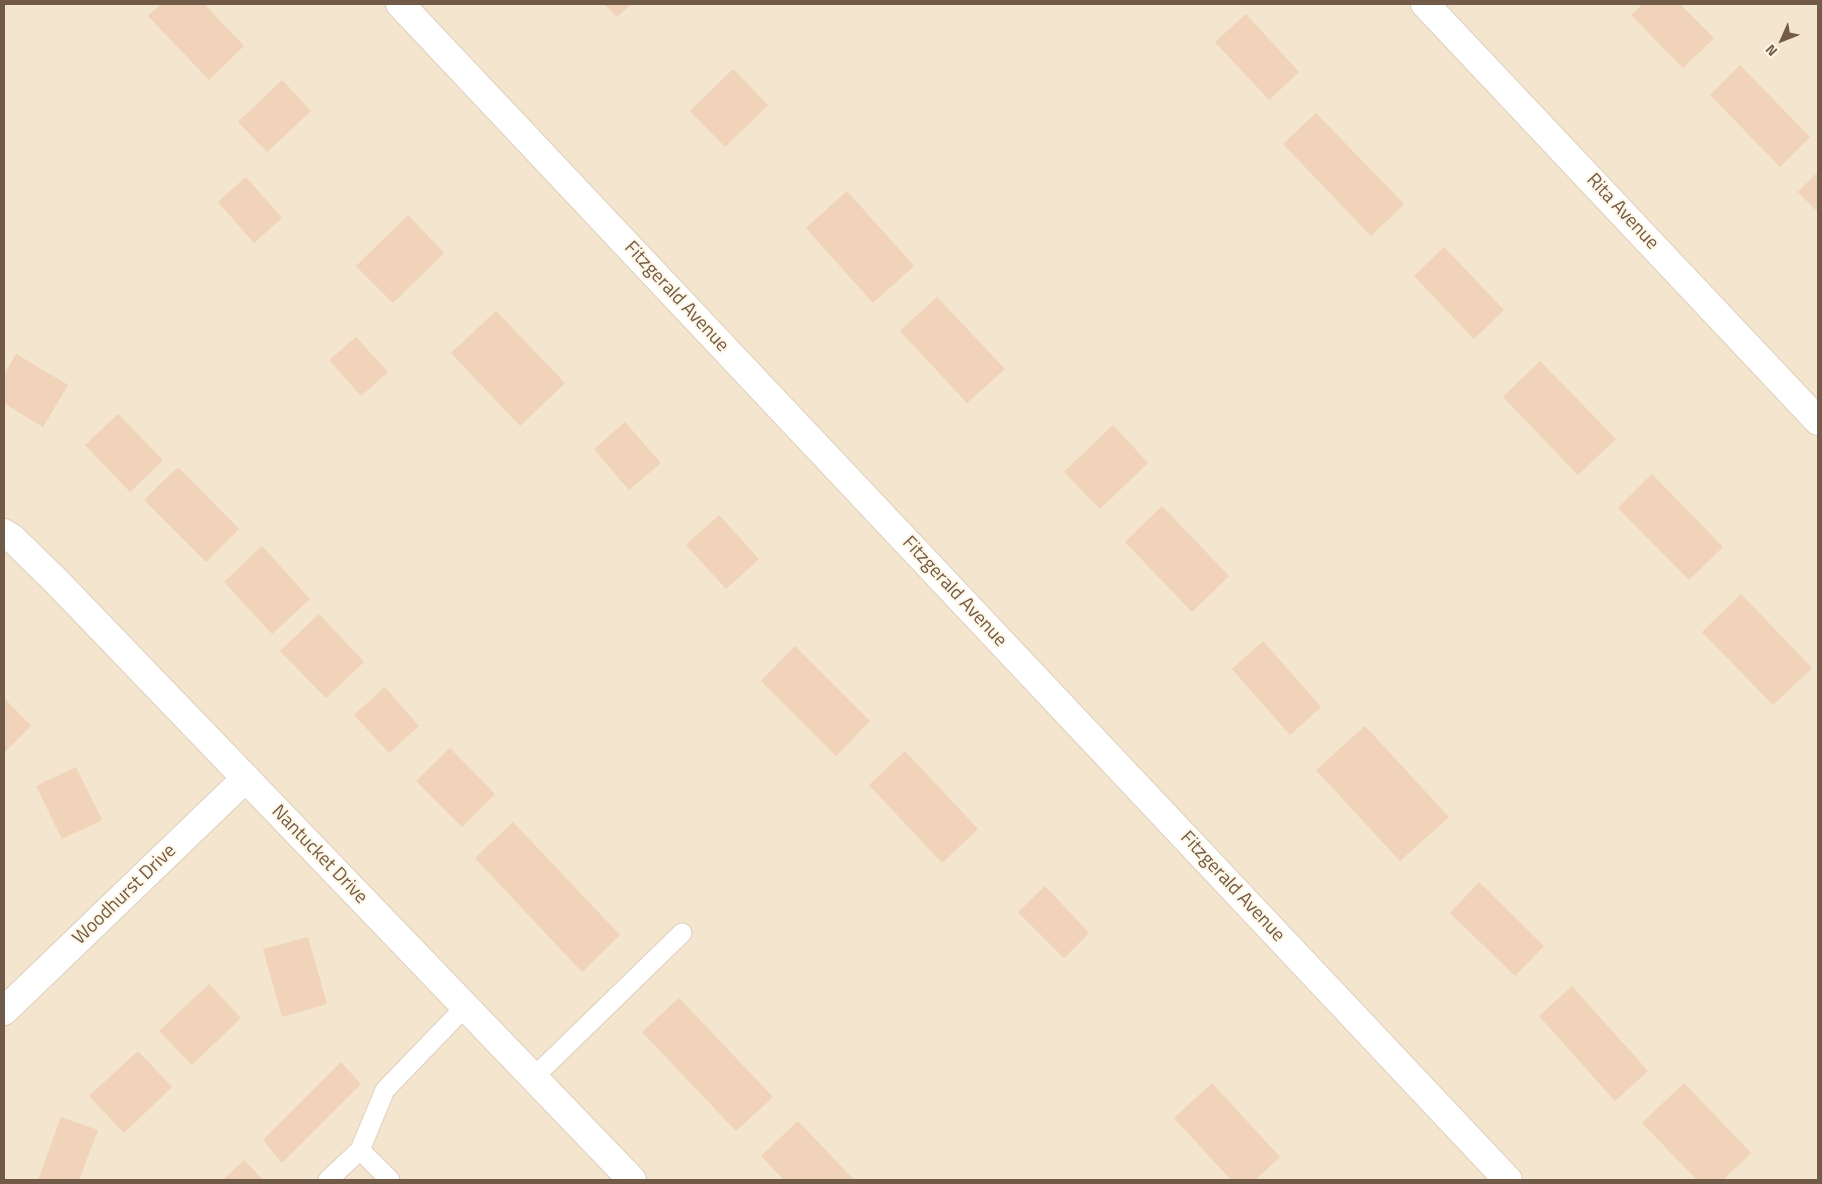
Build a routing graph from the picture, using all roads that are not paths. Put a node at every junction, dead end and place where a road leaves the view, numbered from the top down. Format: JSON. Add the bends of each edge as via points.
{"nodes":[{"id":1,"x":400,"y":4,"type":"edge"},
{"id":2,"x":1425,"y":4,"type":"edge"},
{"id":3,"x":1818,"y":420,"type":"edge"},
{"id":4,"x":4,"y":533,"type":"edge"},
{"id":5,"x":246,"y":778,"type":"junction"},
{"id":6,"x":682,"y":933,"type":"dead end"},
{"id":7,"x":465,"y":1007,"type":"junction"},
{"id":8,"x":4,"y":1011,"type":"edge"},
{"id":9,"x":534,"y":1078,"type":"junction"},
{"id":10,"x":360,"y":1150,"type":"junction"},
{"id":11,"x":328,"y":1180,"type":"edge"},
{"id":12,"x":390,"y":1180,"type":"edge"},
{"id":13,"x":632,"y":1180,"type":"edge"},
{"id":14,"x":1508,"y":1180,"type":"edge"}],
"edges":[{"from":1,"to":14,"type":"street","name":"Fitzgerald Avenue"},
{"from":2,"to":3,"type":"street","name":"Rita Avenue"},
{"from":4,"to":5,"type":"street","name":"Nantucket Drive","via":[[58,582]]},
{"from":5,"to":7,"type":"street","name":"Nantucket Drive"},
{"from":5,"to":8,"type":"street","name":"Woodhurst Drive"},
{"from":6,"to":9,"type":"lane"},
{"from":7,"to":9,"type":"street","name":"Nantucket Drive"},
{"from":7,"to":10,"type":"lane","via":[[384,1090]]},
{"from":9,"to":13,"type":"street","name":"Nantucket Drive"},
{"from":10,"to":11,"type":"lane"},
{"from":10,"to":12,"type":"lane"}]}
